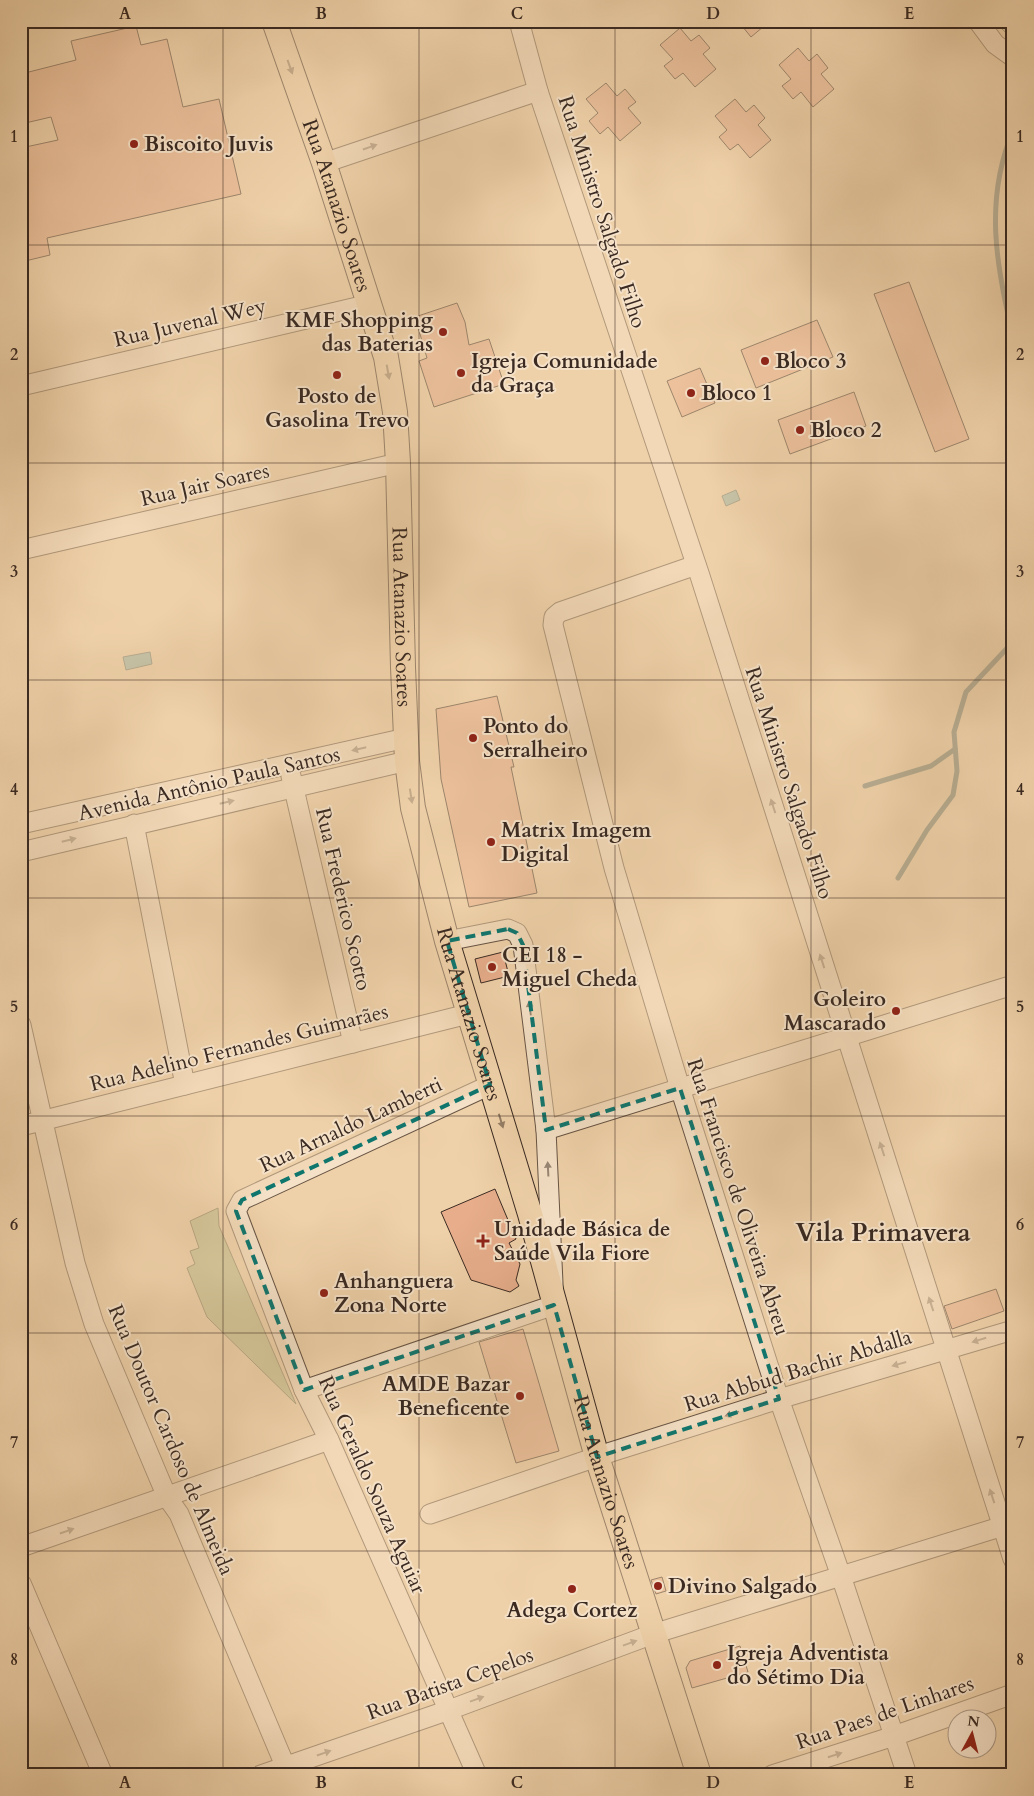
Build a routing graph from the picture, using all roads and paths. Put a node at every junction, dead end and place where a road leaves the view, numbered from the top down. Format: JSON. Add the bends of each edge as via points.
{"nodes":[{"id":1,"x":274,"y":21,"type":"edge"},
{"id":2,"x":519,"y":21,"type":"edge"},
{"id":3,"x":978,"y":21,"type":"edge"},
{"id":4,"x":1013,"y":57,"type":"edge"},
{"id":5,"x":538,"y":91,"type":"junction"},
{"id":6,"x":324,"y":163,"type":"junction"},
{"id":7,"x":370,"y":304,"type":"junction"},
{"id":8,"x":21,"y":386,"type":"edge"},
{"id":9,"x":398,"y":463,"type":"junction"},
{"id":10,"x":21,"y":550,"type":"edge"},
{"id":11,"x":696,"y":565,"type":"junction"},
{"id":12,"x":407,"y":749,"type":"junction"},
{"id":13,"x":288,"y":765,"type":"junction"},
{"id":14,"x":294,"y":786,"type":"junction"},
{"id":15,"x":21,"y":824,"type":"edge"},
{"id":16,"x":134,"y":824,"type":"junction"},
{"id":17,"x":21,"y":852,"type":"edge"},
{"id":18,"x":447,"y":941,"type":"junction"},
{"id":19,"x":1011,"y":990,"type":"edge"},
{"id":20,"x":468,"y":1014,"type":"junction"},
{"id":21,"x":21,"y":1025,"type":"edge"},
{"id":22,"x":846,"y":1037,"type":"junction"},
{"id":23,"x":353,"y":1043,"type":"junction"},
{"id":24,"x":185,"y":1085,"type":"junction"},
{"id":25,"x":490,"y":1085,"type":"junction"},
{"id":26,"x":680,"y":1088,"type":"junction"},
{"id":27,"x":41,"y":1121,"type":"junction"},
{"id":28,"x":21,"y":1126,"type":"edge"},
{"id":29,"x":546,"y":1130,"type":"junction"},
{"id":30,"x":236,"y":1211,"type":"joint"},
{"id":31,"x":540,"y":1212,"type":"junction"},
{"id":32,"x":554,"y":1305,"type":"junction"},
{"id":33,"x":1013,"y":1330,"type":"edge"},
{"id":34,"x":946,"y":1350,"type":"junction"},
{"id":35,"x":304,"y":1390,"type":"junction"},
{"id":36,"x":778,"y":1399,"type":"junction"},
{"id":37,"x":329,"y":1440,"type":"junction"},
{"id":38,"x":597,"y":1457,"type":"junction"},
{"id":39,"x":167,"y":1497,"type":"junction"},
{"id":40,"x":430,"y":1514,"type":"dead end"},
{"id":41,"x":1007,"y":1524,"type":"edge"},
{"id":42,"x":21,"y":1547,"type":"edge"},
{"id":43,"x":1013,"y":1559,"type":"edge"},
{"id":44,"x":841,"y":1576,"type":"junction"},
{"id":45,"x":21,"y":1584,"type":"edge"},
{"id":46,"x":654,"y":1634,"type":"junction"},
{"id":47,"x":1013,"y":1694,"type":"edge"},
{"id":48,"x":449,"y":1710,"type":"junction"},
{"id":49,"x":894,"y":1736,"type":"junction"},
{"id":50,"x":288,"y":1770,"type":"edge"},
{"id":51,"x":104,"y":1775,"type":"edge"},
{"id":52,"x":261,"y":1775,"type":"edge"},
{"id":53,"x":477,"y":1775,"type":"edge"},
{"id":54,"x":699,"y":1775,"type":"edge"},
{"id":55,"x":772,"y":1775,"type":"edge"},
{"id":56,"x":907,"y":1775,"type":"edge"}],
"edges":[{"from":1,"to":6,"type":"main road","name":"Rua Atanazio Soares","one_way":true},
{"from":2,"to":5,"type":"street","name":"Rua Ministro Salgado Filho"},
{"from":3,"to":4,"type":"street","via":[[995,44]]},
{"from":6,"to":5,"type":"street","one_way":true},
{"from":5,"to":11,"type":"street","name":"Rua Ministro Salgado Filho"},
{"from":6,"to":7,"type":"main road","name":"Rua Atanazio Soares"},
{"from":7,"to":8,"type":"street","name":"Rua Juvenal Wey"},
{"from":7,"to":9,"type":"main road","name":"Rua Atanazio Soares","one_way":true,"via":[[386,357],[395,412]]},
{"from":9,"to":10,"type":"street","name":"Rua Jair Soares"},
{"from":9,"to":12,"type":"main road","name":"Rua Atanazio Soares"},
{"from":22,"to":11,"type":"street","name":"Rua Ministro Salgado Filho","one_way":true},
{"from":11,"to":26,"type":"street","name":"Rua Francisco de Oliveira Abreu","via":[[560,612],[554,617],[553,625],[614,868]]},
{"from":12,"to":13,"type":"street","name":"Avenida Antônio Paula Santos","one_way":true},
{"from":12,"to":14,"type":"street","name":"Avenida Antônio Paula Santos"},
{"from":12,"to":18,"type":"main road","name":"Rua Atanazio Soares","one_way":true,"via":[[413,808]]},
{"from":13,"to":14,"type":"street","name":"Rua Frederico Scotto"},
{"from":13,"to":15,"type":"street","name":"Avenida Antônio Paula Santos"},
{"from":16,"to":14,"type":"street","name":"Avenida Antônio Paula Santos","one_way":true},
{"from":14,"to":23,"type":"street","name":"Rua Frederico Scotto"},
{"from":17,"to":16,"type":"street","name":"Avenida Antônio Paula Santos","one_way":true},
{"from":16,"to":24,"type":"street"},
{"from":18,"to":20,"type":"main road","name":"Rua Atanazio Soares"},
{"from":29,"to":18,"type":"street","one_way":true,"via":[[523,945],[517,933],[508,928]]},
{"from":19,"to":22,"type":"street"},
{"from":20,"to":23,"type":"street","name":"Rua Adelino Fernandes Guimarães"},
{"from":20,"to":25,"type":"main road","name":"Rua Atanazio Soares"},
{"from":21,"to":27,"type":"street","name":"Rua Doutor Cardoso de Almeida"},
{"from":22,"to":26,"type":"street"},
{"from":34,"to":22,"type":"street","name":"Rua Ministro Salgado Filho","one_way":true},
{"from":23,"to":24,"type":"street","name":"Rua Adelino Fernandes Guimarães"},
{"from":24,"to":27,"type":"street","name":"Rua Adelino Fernandes Guimarães"},
{"from":25,"to":30,"type":"street","name":"Rua Arnaldo Lamberti","via":[[242,1200]]},
{"from":25,"to":31,"type":"main road","name":"Rua Atanazio Soares","one_way":true},
{"from":26,"to":29,"type":"street"},
{"from":26,"to":36,"type":"street","name":"Rua Francisco de Oliveira Abreu"},
{"from":27,"to":28,"type":"street","name":"Rua Adelino Fernandes Guimarães"},
{"from":27,"to":39,"type":"street","name":"Rua Doutor Cardoso de Almeida","via":[[75,1263],[94,1324]]},
{"from":31,"to":29,"type":"street","one_way":true},
{"from":30,"to":35,"type":"street","name":"Rua Geraldo Souza Aguiar"},
{"from":31,"to":32,"type":"main road","name":"Rua Atanazio Soares"},
{"from":32,"to":35,"type":"street"},
{"from":32,"to":38,"type":"main road","name":"Rua Atanazio Soares"},
{"from":33,"to":34,"type":"street","name":"Rua Abbud Bachir Abdalla","one_way":true},
{"from":34,"to":36,"type":"street","name":"Rua Abbud Bachir Abdalla","one_way":true},
{"from":41,"to":34,"type":"street","name":"Rua Ministro Salgado Filho","one_way":true},
{"from":35,"to":37,"type":"street","name":"Rua Geraldo Souza Aguiar"},
{"from":36,"to":38,"type":"street","name":"Rua Abbud Bachir Abdalla","one_way":true},
{"from":36,"to":44,"type":"street","name":"Rua Francisco de Oliveira Abreu"},
{"from":37,"to":39,"type":"street"},
{"from":37,"to":48,"type":"street","name":"Rua Geraldo Souza Aguiar"},
{"from":38,"to":40,"type":"street","name":"Rua Abbud Bachir Abdalla"},
{"from":38,"to":46,"type":"main road","name":"Rua Atanazio Soares"},
{"from":42,"to":39,"type":"street","one_way":true},
{"from":39,"to":50,"type":"street","name":"Rua Doutor Cardoso de Almeida","via":[[180,1514]]},
{"from":41,"to":43,"type":"street","name":"Rua Ministro Salgado Filho"},
{"from":41,"to":44,"type":"street","name":"Rua Batista Cepelos"},
{"from":44,"to":46,"type":"street","name":"Rua Batista Cepelos"},
{"from":44,"to":49,"type":"street","name":"Rua Francisco de Oliveira Abreu"},
{"from":45,"to":51,"type":"street"},
{"from":48,"to":46,"type":"street","name":"Rua Batista Cepelos","one_way":true},
{"from":46,"to":54,"type":"main road","name":"Rua Atanazio Soares"},
{"from":47,"to":49,"type":"street","name":"Rua Paes de Linhares"},
{"from":50,"to":48,"type":"street","name":"Rua Batista Cepelos","one_way":true},
{"from":48,"to":53,"type":"street","name":"Rua Geraldo Souza Aguiar"},
{"from":55,"to":49,"type":"street","name":"Rua Paes de Linhares","one_way":true},
{"from":49,"to":56,"type":"street","name":"Rua Francisco de Oliveira Abreu"},
{"from":50,"to":52,"type":"street","name":"Rua Batista Cepelos"}]}
